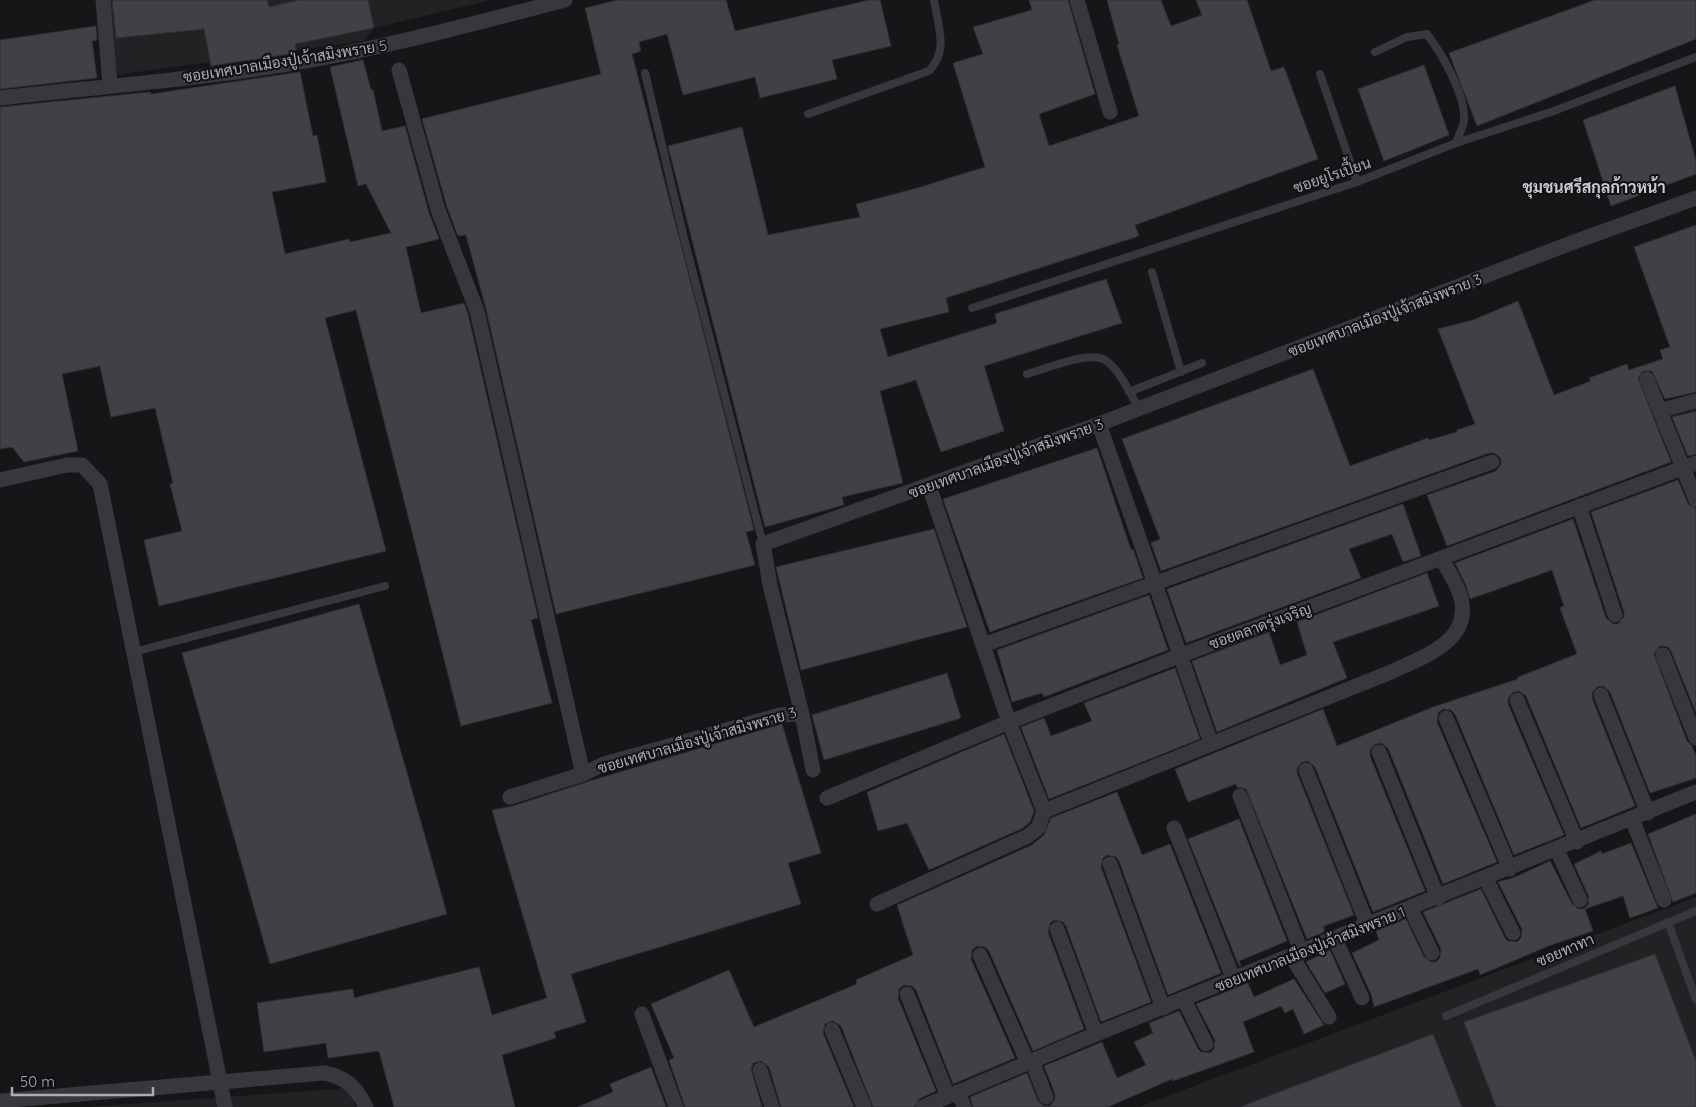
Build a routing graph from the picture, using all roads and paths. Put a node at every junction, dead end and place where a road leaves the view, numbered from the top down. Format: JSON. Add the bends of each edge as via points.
{"nodes":[{"id":1,"x":103,"y":0,"type":"edge"},
{"id":2,"x":565,"y":0,"type":"edge"},
{"id":3,"x":934,"y":0,"type":"edge"},
{"id":4,"x":1077,"y":0,"type":"edge"},
{"id":5,"x":1375,"y":52,"type":"dead end"},
{"id":6,"x":1696,"y":57,"type":"edge"},
{"id":7,"x":399,"y":70,"type":"dead end"},
{"id":8,"x":645,"y":73,"type":"dead end"},
{"id":9,"x":1320,"y":74,"type":"dead end"},
{"id":10,"x":110,"y":85,"type":"junction"},
{"id":11,"x":0,"y":98,"type":"edge"},
{"id":12,"x":1110,"y":112,"type":"dead end"},
{"id":13,"x":808,"y":114,"type":"dead end"},
{"id":14,"x":1456,"y":143,"type":"junction"},
{"id":15,"x":1357,"y":182,"type":"junction"},
{"id":16,"x":1696,"y":198,"type":"edge"},
{"id":17,"x":1152,"y":272,"type":"dead end"},
{"id":18,"x":972,"y":308,"type":"dead end"},
{"id":19,"x":1202,"y":363,"type":"dead end"},
{"id":20,"x":1181,"y":372,"type":"junction"},
{"id":21,"x":1028,"y":374,"type":"dead end"},
{"id":22,"x":1647,"y":379,"type":"dead end"},
{"id":23,"x":1129,"y":392,"type":"junction"},
{"id":24,"x":1696,"y":401,"type":"edge"},
{"id":25,"x":1139,"y":409,"type":"junction"},
{"id":26,"x":1662,"y":410,"type":"junction"},
{"id":27,"x":1099,"y":424,"type":"junction"},
{"id":28,"x":1492,"y":462,"type":"dead end"},
{"id":29,"x":1690,"y":465,"type":"edge"},
{"id":30,"x":0,"y":480,"type":"edge"},
{"id":31,"x":929,"y":486,"type":"junction"},
{"id":32,"x":1696,"y":500,"type":"edge"},
{"id":33,"x":1579,"y":506,"type":"junction"},
{"id":34,"x":763,"y":544,"type":"junction"},
{"id":35,"x":1442,"y":559,"type":"junction"},
{"id":36,"x":1154,"y":584,"type":"junction"},
{"id":37,"x":385,"y":586,"type":"dead end"},
{"id":38,"x":1615,"y":615,"type":"dead end"},
{"id":39,"x":983,"y":645,"type":"junction"},
{"id":40,"x":134,"y":652,"type":"junction"},
{"id":41,"x":1663,"y":655,"type":"dead end"},
{"id":42,"x":1179,"y":656,"type":"junction"},
{"id":43,"x":1601,"y":695,"type":"dead end"},
{"id":44,"x":1517,"y":700,"type":"dead end"},
{"id":45,"x":802,"y":714,"type":"junction"},
{"id":46,"x":1446,"y":718,"type":"dead end"},
{"id":47,"x":1009,"y":722,"type":"junction"},
{"id":48,"x":1696,"y":738,"type":"edge"},
{"id":49,"x":1211,"y":743,"type":"junction"},
{"id":50,"x":1379,"y":752,"type":"dead end"},
{"id":51,"x":813,"y":770,"type":"dead end"},
{"id":52,"x":1306,"y":770,"type":"dead end"},
{"id":53,"x":583,"y":774,"type":"junction"},
{"id":54,"x":1696,"y":792,"type":"edge"},
{"id":55,"x":1240,"y":796,"type":"dead end"},
{"id":56,"x":510,"y":797,"type":"dead end"},
{"id":57,"x":827,"y":798,"type":"dead end"},
{"id":58,"x":1044,"y":811,"type":"junction"},
{"id":59,"x":1648,"y":812,"type":"junction"},
{"id":60,"x":1632,"y":819,"type":"junction"},
{"id":61,"x":1174,"y":828,"type":"dead end"},
{"id":62,"x":1577,"y":842,"type":"junction"},
{"id":63,"x":1557,"y":850,"type":"junction"},
{"id":64,"x":1110,"y":864,"type":"dead end"},
{"id":65,"x":1510,"y":869,"type":"junction"},
{"id":66,"x":1486,"y":878,"type":"junction"},
{"id":67,"x":1438,"y":898,"type":"junction"},
{"id":68,"x":1580,"y":900,"type":"dead end"},
{"id":69,"x":1664,"y":900,"type":"dead end"},
{"id":70,"x":877,"y":904,"type":"dead end"},
{"id":71,"x":1411,"y":909,"type":"junction"},
{"id":72,"x":1696,"y":911,"type":"edge"},
{"id":73,"x":1668,"y":922,"type":"junction"},
{"id":74,"x":1368,"y":926,"type":"junction"},
{"id":75,"x":1057,"y":929,"type":"dead end"},
{"id":76,"x":1513,"y":934,"type":"dead end"},
{"id":77,"x":1335,"y":939,"type":"junction"},
{"id":78,"x":1432,"y":953,"type":"dead end"},
{"id":79,"x":980,"y":955,"type":"dead end"},
{"id":80,"x":1297,"y":955,"type":"junction"},
{"id":81,"x":1234,"y":980,"type":"junction"},
{"id":82,"x":907,"y":994,"type":"dead end"},
{"id":83,"x":1362,"y":998,"type":"dead end"},
{"id":84,"x":1184,"y":1000,"type":"junction"},
{"id":85,"x":1696,"y":1000,"type":"edge"},
{"id":86,"x":1163,"y":1008,"type":"junction"},
{"id":87,"x":642,"y":1014,"type":"dead end"},
{"id":88,"x":1446,"y":1016,"type":"dead end"},
{"id":89,"x":1329,"y":1018,"type":"dead end"},
{"id":90,"x":832,"y":1030,"type":"dead end"},
{"id":91,"x":1096,"y":1034,"type":"junction"},
{"id":92,"x":1206,"y":1044,"type":"dead end"},
{"id":93,"x":1030,"y":1062,"type":"junction"},
{"id":94,"x":760,"y":1070,"type":"dead end"},
{"id":95,"x":221,"y":1082,"type":"junction"},
{"id":96,"x":953,"y":1094,"type":"junction"},
{"id":97,"x":1046,"y":1097,"type":"dead end"},
{"id":98,"x":0,"y":1101,"type":"edge"},
{"id":99,"x":225,"y":1107,"type":"edge"},
{"id":100,"x":366,"y":1107,"type":"edge"},
{"id":101,"x":676,"y":1107,"type":"edge"},
{"id":102,"x":772,"y":1107,"type":"edge"},
{"id":103,"x":864,"y":1107,"type":"edge"},
{"id":104,"x":924,"y":1107,"type":"edge"},
{"id":105,"x":964,"y":1107,"type":"edge"}],
"edges":[{"from":1,"to":10,"type":"street"},
{"from":2,"to":10,"type":"street","name":"ซอยเทศบาลเมืองปู่เจ้าสมิงพราย 5","via":[[428,36],[321,58]]},
{"from":3,"to":13,"type":"lane","via":[[942,49],[938,62],[928,70]]},
{"from":4,"to":12,"type":"street"},
{"from":5,"to":14,"type":"lane","via":[[1407,37],[1427,34],[1439,50],[1460,96],[1464,121]]},
{"from":6,"to":14,"type":"lane","name":"ซอยยูโรเปี้ยน","via":[[1551,112]]},
{"from":7,"to":53,"type":"street","via":[[438,210],[477,311]]},
{"from":8,"to":34,"type":"lane","via":[[686,248]]},
{"from":9,"to":15,"type":"lane"},
{"from":10,"to":11,"type":"street","name":"ซอยเทศบาลเมืองปู่เจ้าสมิงพราย 5"},
{"from":14,"to":15,"type":"lane","name":"ซอยยูโรเปี้ยน"},
{"from":15,"to":18,"type":"lane","name":"ซอยยูโรเปี้ยน"},
{"from":16,"to":25,"type":"street","name":"ซอยเทศบาลเมืองปู่เจ้าสมิงพราย 3","via":[[1561,246]]},
{"from":17,"to":20,"type":"lane"},
{"from":19,"to":20,"type":"lane"},
{"from":20,"to":23,"type":"lane"},
{"from":21,"to":23,"type":"lane","via":[[1088,357],[1104,360],[1119,375]]},
{"from":22,"to":26,"type":"street"},
{"from":23,"to":25,"type":"lane"},
{"from":24,"to":26,"type":"street"},
{"from":25,"to":27,"type":"street","name":"ซอยเทศบาลเมืองปู่เจ้าสมิงพราย 3"},
{"from":26,"to":29,"type":"street"},
{"from":27,"to":31,"type":"street","name":"ซอยเทศบาลเมืองปู่เจ้าสมิงพราย 3"},
{"from":27,"to":36,"type":"street"},
{"from":28,"to":36,"type":"street"},
{"from":29,"to":32,"type":"street"},
{"from":29,"to":33,"type":"street","name":"ซอยตลาดรุ่งเจริญ"},
{"from":30,"to":40,"type":"street","via":[[67,465],[82,465],[96,478],[100,484]]},
{"from":31,"to":34,"type":"street","name":"ซอยเทศบาลเมืองปู่เจ้าสมิงพราย 3"},
{"from":31,"to":39,"type":"street"},
{"from":33,"to":35,"type":"street","name":"ซอยตลาดรุ่งเจริญ"},
{"from":33,"to":38,"type":"street"},
{"from":34,"to":45,"type":"street","name":"ซอยเทศบาลเมืองปู่เจ้าสมิงพราย 3"},
{"from":35,"to":42,"type":"street","name":"ซอยตลาดรุ่งเจริญ"},
{"from":35,"to":49,"type":"street","via":[[1461,597],[1462,611],[1460,626],[1445,645],[1391,672]]},
{"from":36,"to":39,"type":"street"},
{"from":36,"to":42,"type":"street"},
{"from":37,"to":40,"type":"lane"},
{"from":39,"to":47,"type":"street"},
{"from":40,"to":95,"type":"street"},
{"from":41,"to":48,"type":"street"},
{"from":42,"to":47,"type":"street","name":"ซอยตลาดรุ่งเจริญ"},
{"from":42,"to":49,"type":"street"},
{"from":43,"to":59,"type":"street"},
{"from":44,"to":62,"type":"street"},
{"from":45,"to":51,"type":"street"},
{"from":45,"to":53,"type":"street","name":"ซอยเทศบาลเมืองปู่เจ้าสมิงพราย 3","via":[[780,715],[604,764]]},
{"from":46,"to":65,"type":"street"},
{"from":47,"to":57,"type":"street","name":"ซอยตลาดรุ่งเจริญ"},
{"from":47,"to":58,"type":"street"},
{"from":49,"to":58,"type":"street"},
{"from":50,"to":67,"type":"street"},
{"from":52,"to":74,"type":"street"},
{"from":53,"to":56,"type":"street","name":"ซอยเทศบาลเมืองปู่เจ้าสมิงพราย 3"},
{"from":54,"to":59,"type":"street","name":"ซอยเทศบาลเมืองปู่เจ้าสมิงพราย 1"},
{"from":55,"to":80,"type":"street"},
{"from":58,"to":70,"type":"street","via":[[1038,828],[1028,836]]},
{"from":59,"to":60,"type":"street","name":"ซอยเทศบาลเมืองปู่เจ้าสมิงพราย 1"},
{"from":60,"to":62,"type":"street","name":"ซอยเทศบาลเมืองปู่เจ้าสมิงพราย 1"},
{"from":60,"to":69,"type":"street"},
{"from":61,"to":81,"type":"street"},
{"from":62,"to":63,"type":"street","name":"ซอยเทศบาลเมืองปู่เจ้าสมิงพราย 1"},
{"from":63,"to":65,"type":"street","name":"ซอยเทศบาลเมืองปู่เจ้าสมิงพราย 1"},
{"from":63,"to":68,"type":"street"},
{"from":64,"to":86,"type":"street"},
{"from":65,"to":66,"type":"street","name":"ซอยเทศบาลเมืองปู่เจ้าสมิงพราย 1"},
{"from":66,"to":67,"type":"street","name":"ซอยเทศบาลเมืองปู่เจ้าสมิงพราย 1"},
{"from":66,"to":76,"type":"street"},
{"from":67,"to":71,"type":"street","name":"ซอยเทศบาลเมืองปู่เจ้าสมิงพราย 1"},
{"from":71,"to":74,"type":"street","name":"ซอยเทศบาลเมืองปู่เจ้าสมิงพราย 1"},
{"from":71,"to":78,"type":"street"},
{"from":72,"to":73,"type":"lane","name":"ซอยทาทา"},
{"from":73,"to":85,"type":"lane"},
{"from":73,"to":88,"type":"lane","name":"ซอยทาทา"},
{"from":74,"to":77,"type":"street","name":"ซอยเทศบาลเมืองปู่เจ้าสมิงพราย 1"},
{"from":75,"to":91,"type":"street"},
{"from":77,"to":80,"type":"street","name":"ซอยเทศบาลเมืองปู่เจ้าสมิงพราย 1"},
{"from":77,"to":83,"type":"street"},
{"from":79,"to":93,"type":"street"},
{"from":80,"to":81,"type":"street","name":"ซอยเทศบาลเมืองปู่เจ้าสมิงพราย 1"},
{"from":80,"to":89,"type":"street"},
{"from":81,"to":84,"type":"street","name":"ซอยเทศบาลเมืองปู่เจ้าสมิงพราย 1"},
{"from":82,"to":96,"type":"street"},
{"from":84,"to":86,"type":"street","name":"ซอยเทศบาลเมืองปู่เจ้าสมิงพราย 1"},
{"from":84,"to":92,"type":"street"},
{"from":86,"to":91,"type":"street","name":"ซอยเทศบาลเมืองปู่เจ้าสมิงพราย 1"},
{"from":87,"to":101,"type":"street"},
{"from":90,"to":103,"type":"street"},
{"from":91,"to":93,"type":"street","name":"ซอยเทศบาลเมืองปู่เจ้าสมิงพราย 1"},
{"from":93,"to":96,"type":"street","name":"ซอยเทศบาลเมืองปู่เจ้าสมิงพราย 1"},
{"from":93,"to":97,"type":"street"},
{"from":94,"to":102,"type":"street"},
{"from":95,"to":98,"type":"street"},
{"from":95,"to":99,"type":"street"},
{"from":95,"to":100,"type":"street","via":[[324,1073],[340,1076],[354,1088]]},
{"from":96,"to":104,"type":"street","name":"ซอยเทศบาลเมืองปู่เจ้าสมิงพราย 1"},
{"from":96,"to":105,"type":"street"}]}
